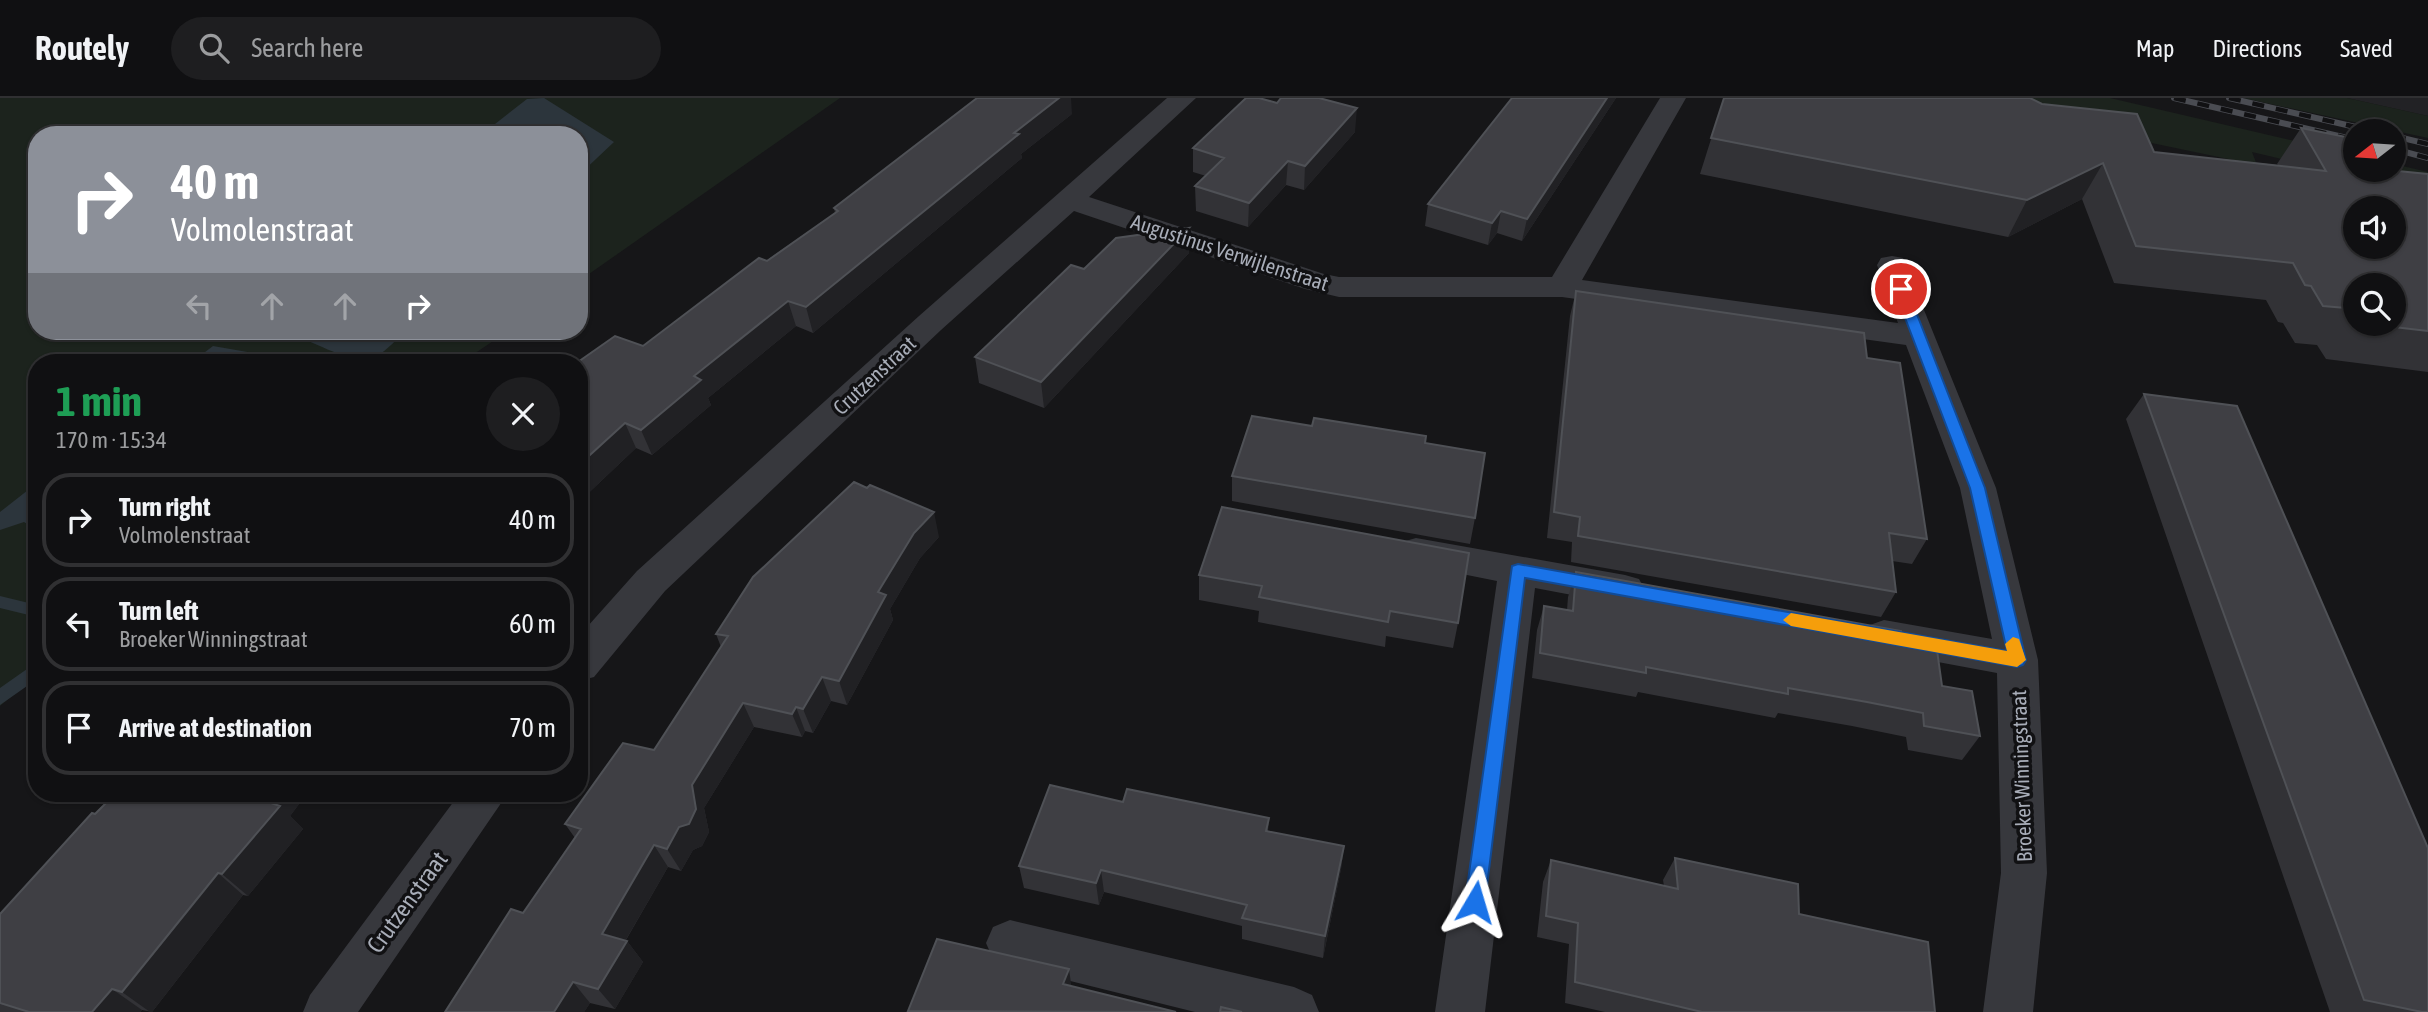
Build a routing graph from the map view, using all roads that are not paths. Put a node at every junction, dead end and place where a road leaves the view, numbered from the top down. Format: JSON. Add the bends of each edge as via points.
{"nodes":[{"id":1,"x":1183,"y":98,"type":"edge"},
{"id":2,"x":1672,"y":98,"type":"edge"},
{"id":3,"x":1070,"y":200,"type":"junction"},
{"id":4,"x":1892,"y":265,"type":"dead end"},
{"id":5,"x":1562,"y":287,"type":"junction"},
{"id":6,"x":1919,"y":336,"type":"junction"},
{"id":7,"x":1381,"y":545,"type":"edge"},
{"id":8,"x":1518,"y":570,"type":"junction"},
{"id":9,"x":1666,"y":597,"type":"edge"},
{"id":10,"x":1842,"y":629,"type":"edge"},
{"id":11,"x":588,"y":654,"type":"edge"},
{"id":12,"x":2017,"y":660,"type":"junction"},
{"id":13,"x":480,"y":802,"type":"edge"},
{"id":14,"x":1010,"y":943,"type":"dead end"},
{"id":15,"x":328,"y":1012,"type":"edge"},
{"id":16,"x":1294,"y":1012,"type":"edge"},
{"id":17,"x":1460,"y":1012,"type":"edge"},
{"id":18,"x":2008,"y":1012,"type":"edge"}],
"edges":[{"from":1,"to":3,"type":"street","name":"Crutzenstraat"},
{"from":2,"to":5,"type":"street"},
{"from":3,"to":5,"type":"street","name":"Augustinus Verwijlenstraat","via":[[1339,287]]},
{"from":3,"to":11,"type":"street","name":"Crutzenstraat","via":[[651,581]]},
{"from":4,"to":6,"type":"street","name":"Broeker Winningstraat"},
{"from":5,"to":6,"type":"street","name":"Augustinus Verwijlenstraat"},
{"from":6,"to":12,"type":"street","name":"Broeker Winningstraat","via":[[1978,488]]},
{"from":7,"to":8,"type":"street"},
{"from":8,"to":9,"type":"street"},
{"from":8,"to":17,"type":"street"},
{"from":10,"to":12,"type":"street"},
{"from":12,"to":18,"type":"street","name":"Broeker Winningstraat","via":[[2024,873]]},
{"from":13,"to":15,"type":"street","name":"Crutzenstraat"},
{"from":14,"to":16,"type":"street"}]}
